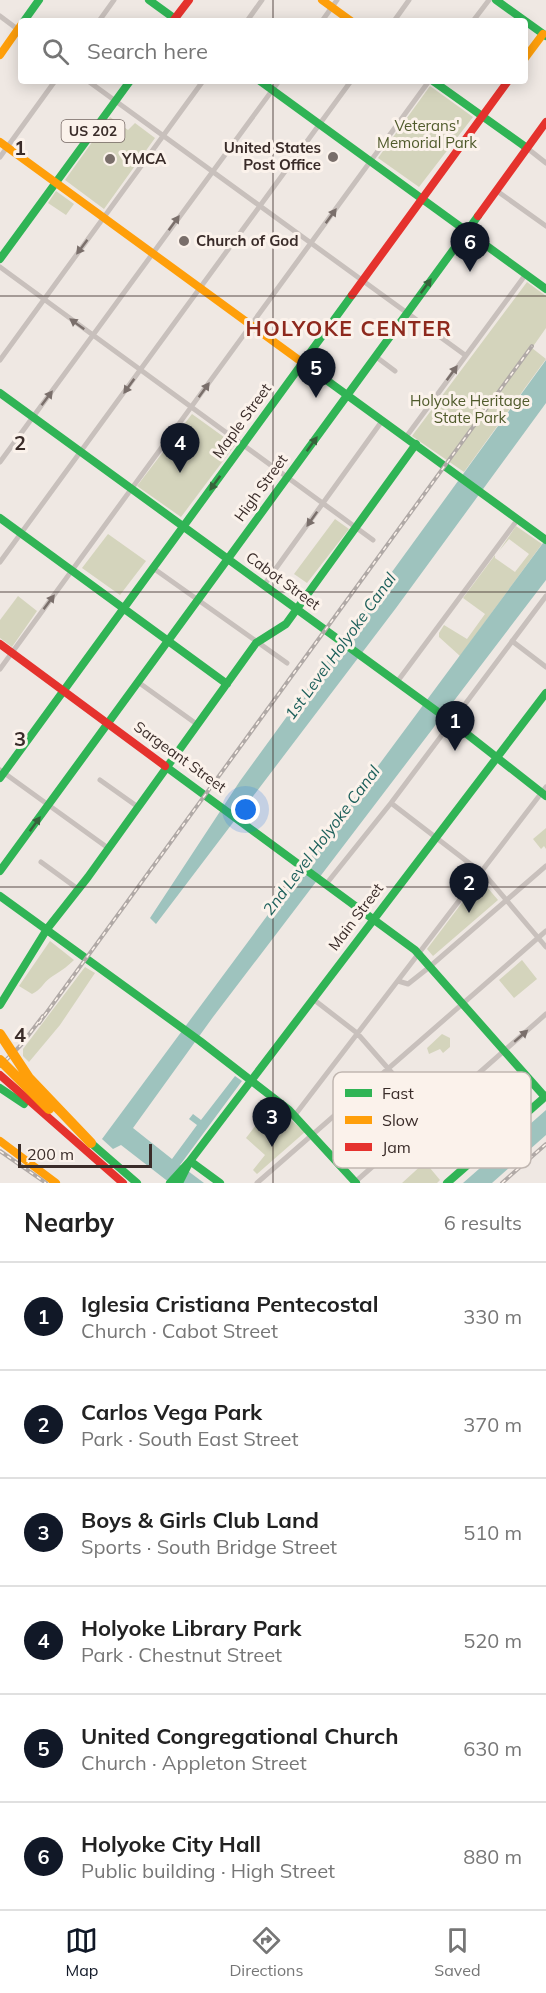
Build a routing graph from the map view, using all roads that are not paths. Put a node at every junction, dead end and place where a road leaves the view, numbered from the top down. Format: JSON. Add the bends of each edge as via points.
{"nodes":[{"id":1,"x":39,"y":0,"type":"edge"},
{"id":2,"x":114,"y":0,"type":"edge"},
{"id":3,"x":148,"y":0,"type":"edge"},
{"id":4,"x":189,"y":0,"type":"edge"},
{"id":5,"x":262,"y":0,"type":"edge"},
{"id":6,"x":409,"y":0,"type":"edge"},
{"id":7,"x":489,"y":0,"type":"edge"},
{"id":8,"x":496,"y":0,"type":"edge"},
{"id":9,"x":330,"y":2,"type":"edge"},
{"id":10,"x":0,"y":16,"type":"edge"},
{"id":11,"x":27,"y":18,"type":"edge"},
{"id":12,"x":101,"y":18,"type":"edge"},
{"id":13,"x":172,"y":18,"type":"edge"},
{"id":14,"x":176,"y":18,"type":"edge"},
{"id":15,"x":249,"y":18,"type":"edge"},
{"id":16,"x":323,"y":18,"type":"edge"},
{"id":17,"x":348,"y":18,"type":"edge"},
{"id":18,"x":396,"y":18,"type":"edge"},
{"id":19,"x":475,"y":18,"type":"edge"},
{"id":20,"x":523,"y":18,"type":"edge"},
{"id":21,"x":528,"y":22,"type":"edge"},
{"id":22,"x":18,"y":25,"type":"edge"},
{"id":23,"x":18,"y":31,"type":"edge"},
{"id":24,"x":545,"y":33,"type":"edge"},
{"id":25,"x":528,"y":53,"type":"edge"},
{"id":26,"x":0,"y":55,"type":"edge"},
{"id":27,"x":53,"y":84,"type":"edge"},
{"id":28,"x":92,"y":84,"type":"edge"},
{"id":29,"x":128,"y":84,"type":"edge"},
{"id":30,"x":201,"y":84,"type":"edge"},
{"id":31,"x":349,"y":84,"type":"edge"},
{"id":32,"x":427,"y":84,"type":"edge"},
{"id":33,"x":438,"y":84,"type":"edge"},
{"id":34,"x":506,"y":84,"type":"edge"},
{"id":35,"x":275,"y":85,"type":"edge"},
{"id":36,"x":116,"y":101,"type":"junction"},
{"id":37,"x":482,"y":116,"type":"junction"},
{"id":38,"x":546,"y":122,"type":"edge"},
{"id":39,"x":320,"y":124,"type":"junction"},
{"id":40,"x":164,"y":136,"type":"junction"},
{"id":41,"x":4,"y":144,"type":"edge"},
{"id":42,"x":527,"y":148,"type":"junction"},
{"id":43,"x":0,"y":157,"type":"edge"},
{"id":44,"x":370,"y":161,"type":"junction"},
{"id":45,"x":546,"y":163,"type":"edge"},
{"id":46,"x":212,"y":171,"type":"junction"},
{"id":47,"x":56,"y":182,"type":"junction"},
{"id":48,"x":497,"y":191,"type":"junction"},
{"id":49,"x":421,"y":198,"type":"junction"},
{"id":50,"x":260,"y":206,"type":"junction"},
{"id":51,"x":104,"y":217,"type":"junction"},
{"id":52,"x":546,"y":226,"type":"edge"},
{"id":53,"x":467,"y":231,"type":"junction"},
{"id":54,"x":311,"y":243,"type":"junction"},
{"id":55,"x":153,"y":253,"type":"junction"},
{"id":56,"x":0,"y":259,"type":"edge"},
{"id":57,"x":0,"y":267,"type":"edge"},
{"id":58,"x":526,"y":274,"type":"junction"},
{"id":59,"x":362,"y":281,"type":"junction"},
{"id":60,"x":201,"y":288,"type":"junction"},
{"id":61,"x":546,"y":289,"type":"edge"},
{"id":62,"x":44,"y":300,"type":"junction"},
{"id":63,"x":407,"y":312,"type":"junction"},
{"id":64,"x":252,"y":325,"type":"junction"},
{"id":65,"x":93,"y":336,"type":"junction"},
{"id":66,"x":465,"y":355,"type":"junction"},
{"id":67,"x":375,"y":356,"type":"junction"},
{"id":68,"x":0,"y":360,"type":"edge"},
{"id":69,"x":303,"y":362,"type":"junction"},
{"id":70,"x":141,"y":370,"type":"junction"},
{"id":71,"x":395,"y":371,"type":"dead end"},
{"id":72,"x":0,"y":393,"type":"edge"},
{"id":73,"x":348,"y":394,"type":"junction"},
{"id":74,"x":192,"y":407,"type":"junction"},
{"id":75,"x":32,"y":417,"type":"junction"},
{"id":76,"x":382,"y":421,"type":"junction"},
{"id":77,"x":406,"y":437,"type":"junction"},
{"id":78,"x":243,"y":444,"type":"junction"},
{"id":79,"x":416,"y":444,"type":"junction"},
{"id":80,"x":81,"y":452,"type":"junction"},
{"id":81,"x":0,"y":462,"type":"edge"},
{"id":82,"x":287,"y":477,"type":"junction"},
{"id":83,"x":133,"y":489,"type":"junction"},
{"id":84,"x":323,"y":503,"type":"junction"},
{"id":85,"x":0,"y":518,"type":"edge"},
{"id":86,"x":518,"y":519,"type":"junction"},
{"id":87,"x":183,"y":526,"type":"junction"},
{"id":88,"x":357,"y":529,"type":"junction"},
{"id":89,"x":21,"y":532,"type":"junction"},
{"id":90,"x":546,"y":539,"type":"edge"},
{"id":91,"x":374,"y":540,"type":"dead end"},
{"id":92,"x":228,"y":559,"type":"junction"},
{"id":93,"x":0,"y":562,"type":"edge"},
{"id":94,"x":153,"y":568,"type":"junction"},
{"id":95,"x":72,"y":571,"type":"junction"},
{"id":96,"x":264,"y":585,"type":"junction"},
{"id":97,"x":546,"y":596,"type":"edge"},
{"id":98,"x":198,"y":600,"type":"junction"},
{"id":99,"x":124,"y":608,"type":"junction"},
{"id":100,"x":297,"y":609,"type":"junction"},
{"id":101,"x":168,"y":641,"type":"junction"},
{"id":102,"x":512,"y":641,"type":"junction"},
{"id":103,"x":256,"y":643,"type":"junction"},
{"id":104,"x":0,"y":644,"type":"edge"},
{"id":105,"x":12,"y":653,"type":"junction"},
{"id":106,"x":287,"y":663,"type":"dead end"},
{"id":107,"x":546,"y":667,"type":"edge"},
{"id":108,"x":0,"y":669,"type":"edge"},
{"id":109,"x":138,"y":682,"type":"junction"},
{"id":110,"x":397,"y":682,"type":"junction"},
{"id":111,"x":227,"y":684,"type":"junction"},
{"id":112,"x":63,"y":690,"type":"junction"},
{"id":113,"x":546,"y":693,"type":"edge"},
{"id":114,"x":450,"y":721,"type":"junction"},
{"id":115,"x":109,"y":723,"type":"junction"},
{"id":116,"x":198,"y":725,"type":"junction"},
{"id":117,"x":497,"y":757,"type":"junction"},
{"id":118,"x":167,"y":766,"type":"junction"},
{"id":119,"x":1,"y":773,"type":"edge"},
{"id":120,"x":99,"y":780,"type":"dead end"},
{"id":121,"x":545,"y":792,"type":"edge"},
{"id":122,"x":391,"y":803,"type":"junction"},
{"id":123,"x":49,"y":806,"type":"junction"},
{"id":124,"x":138,"y":807,"type":"junction"},
{"id":125,"x":436,"y":837,"type":"junction"},
{"id":126,"x":108,"y":848,"type":"junction"},
{"id":127,"x":41,"y":862,"type":"dead end"},
{"id":128,"x":546,"y":866,"type":"edge"},
{"id":129,"x":0,"y":871,"type":"edge"},
{"id":130,"x":481,"y":872,"type":"junction"},
{"id":131,"x":325,"y":881,"type":"junction"},
{"id":132,"x":78,"y":890,"type":"junction"},
{"id":133,"x":0,"y":896,"type":"edge"},
{"id":134,"x":506,"y":900,"type":"junction"},
{"id":135,"x":374,"y":918,"type":"junction"},
{"id":136,"x":47,"y":929,"type":"junction"},
{"id":137,"x":546,"y":931,"type":"edge"},
{"id":138,"x":538,"y":938,"type":"junction"},
{"id":139,"x":546,"y":947,"type":"edge"},
{"id":140,"x":419,"y":953,"type":"junction"},
{"id":141,"x":430,"y":966,"type":"junction"},
{"id":142,"x":398,"y":981,"type":"junction"},
{"id":143,"x":0,"y":989,"type":"edge"},
{"id":144,"x":313,"y":999,"type":"junction"},
{"id":145,"x":464,"y":1004,"type":"junction"},
{"id":146,"x":0,"y":1005,"type":"edge"},
{"id":147,"x":546,"y":1014,"type":"edge"},
{"id":148,"x":357,"y":1033,"type":"junction"},
{"id":149,"x":0,"y":1034,"type":"edge"},
{"id":150,"x":504,"y":1050,"type":"junction"},
{"id":151,"x":0,"y":1060,"type":"edge"},
{"id":152,"x":389,"y":1069,"type":"junction"},
{"id":153,"x":386,"y":1072,"type":"edge"},
{"id":154,"x":392,"y":1072,"type":"edge"},
{"id":155,"x":479,"y":1072,"type":"edge"},
{"id":156,"x":524,"y":1072,"type":"edge"},
{"id":157,"x":0,"y":1075,"type":"edge"},
{"id":158,"x":252,"y":1080,"type":"junction"},
{"id":159,"x":531,"y":1080,"type":"edge"},
{"id":160,"x":0,"y":1088,"type":"edge"},
{"id":161,"x":546,"y":1096,"type":"edge"},
{"id":162,"x":531,"y":1109,"type":"edge"},
{"id":163,"x":295,"y":1115,"type":"junction"},
{"id":164,"x":333,"y":1118,"type":"edge"},
{"id":165,"x":314,"y":1135,"type":"junction"},
{"id":166,"x":0,"y":1141,"type":"edge"},
{"id":167,"x":91,"y":1143,"type":"junction"},
{"id":168,"x":333,"y":1157,"type":"edge"},
{"id":169,"x":188,"y":1164,"type":"junction"},
{"id":170,"x":342,"y":1168,"type":"edge"},
{"id":171,"x":372,"y":1168,"type":"edge"},
{"id":172,"x":464,"y":1168,"type":"edge"},
{"id":173,"x":109,"y":1171,"type":"junction"},
{"id":174,"x":56,"y":1183,"type":"edge"},
{"id":175,"x":123,"y":1183,"type":"edge"},
{"id":176,"x":137,"y":1183,"type":"edge"},
{"id":177,"x":170,"y":1183,"type":"edge"},
{"id":178,"x":179,"y":1183,"type":"edge"},
{"id":179,"x":220,"y":1183,"type":"edge"},
{"id":180,"x":257,"y":1183,"type":"edge"},
{"id":181,"x":355,"y":1183,"type":"edge"},
{"id":182,"x":447,"y":1183,"type":"edge"}],
"edges":[{"from":1,"to":11,"type":"main road"},
{"from":2,"to":12,"type":"street"},
{"from":3,"to":13,"type":"main road"},
{"from":4,"to":14,"type":"main road"},
{"from":5,"to":15,"type":"street"},
{"from":6,"to":18,"type":"street"},
{"from":7,"to":19,"type":"street"},
{"from":8,"to":20,"type":"main road"},
{"from":9,"to":16,"type":"street"},
{"from":9,"to":17,"type":"main road"},
{"from":10,"to":22,"type":"street"},
{"from":21,"to":24,"type":"main road"},
{"from":23,"to":26,"type":"main road"},
{"from":24,"to":25,"type":"main road"},
{"from":27,"to":41,"type":"street"},
{"from":28,"to":36,"type":"street"},
{"from":29,"to":36,"type":"main road","number":"US 202"},
{"from":30,"to":40,"type":"street"},
{"from":31,"to":39,"type":"street"},
{"from":32,"to":44,"type":"street"},
{"from":33,"to":37,"type":"main road"},
{"from":34,"to":37,"type":"main road","name":"Maple Street"},
{"from":35,"to":39,"type":"main road"},
{"from":35,"to":46,"type":"street"},
{"from":36,"to":40,"type":"street"},
{"from":36,"to":47,"type":"main road","number":"US 202"},
{"from":37,"to":42,"type":"main road"},
{"from":37,"to":49,"type":"main road","name":"Maple Street"},
{"from":38,"to":42,"type":"main road","name":"High Street"},
{"from":39,"to":44,"type":"main road"},
{"from":39,"to":50,"type":"street"},
{"from":40,"to":46,"type":"street"},
{"from":40,"to":51,"type":"street"},
{"from":41,"to":43,"type":"street"},
{"from":41,"to":47,"type":"main road"},
{"from":42,"to":45,"type":"street"},
{"from":42,"to":48,"type":"main road","name":"High Street"},
{"from":44,"to":49,"type":"main road"},
{"from":54,"to":44,"type":"street","one_way":true},
{"from":46,"to":50,"type":"street"},
{"from":55,"to":46,"type":"street","one_way":true},
{"from":47,"to":51,"type":"main road"},
{"from":47,"to":56,"type":"main road","number":"US 202"},
{"from":48,"to":52,"type":"street"},
{"from":48,"to":53,"type":"main road","name":"High Street"},
{"from":49,"to":53,"type":"main road"},
{"from":49,"to":59,"type":"main road","name":"Maple Street"},
{"from":50,"to":54,"type":"street"},
{"from":50,"to":60,"type":"street"},
{"from":51,"to":55,"type":"main road"},
{"from":51,"to":62,"type":"street","one_way":true},
{"from":53,"to":58,"type":"main road"},
{"from":63,"to":53,"type":"main road","name":"High Street","one_way":true},
{"from":54,"to":59,"type":"street"},
{"from":54,"to":64,"type":"street"},
{"from":55,"to":60,"type":"main road"},
{"from":55,"to":65,"type":"street"},
{"from":57,"to":62,"type":"street"},
{"from":58,"to":61,"type":"main road"},
{"from":58,"to":66,"type":"street"},
{"from":59,"to":63,"type":"street"},
{"from":59,"to":69,"type":"main road","name":"Maple Street"},
{"from":60,"to":64,"type":"main road"},
{"from":60,"to":70,"type":"street"},
{"from":65,"to":62,"type":"street","one_way":true},
{"from":62,"to":68,"type":"street"},
{"from":63,"to":66,"type":"street"},
{"from":63,"to":67,"type":"main road","name":"High Street"},
{"from":64,"to":69,"type":"main road"},
{"from":74,"to":64,"type":"street","one_way":true},
{"from":65,"to":70,"type":"street"},
{"from":75,"to":65,"type":"street","one_way":true},
{"from":77,"to":66,"type":"street","one_way":true},
{"from":67,"to":71,"type":"street"},
{"from":67,"to":73,"type":"main road","name":"High Street"},
{"from":69,"to":73,"type":"main road"},
{"from":69,"to":78,"type":"main road","name":"Maple Street"},
{"from":70,"to":74,"type":"street"},
{"from":70,"to":80,"type":"street","one_way":true},
{"from":72,"to":75,"type":"main road","name":"Cabot Street"},
{"from":73,"to":76,"type":"main road"},
{"from":82,"to":73,"type":"main road","name":"High Street","one_way":true},
{"from":74,"to":78,"type":"street"},
{"from":74,"to":83,"type":"street"},
{"from":75,"to":80,"type":"main road","name":"Cabot Street"},
{"from":75,"to":81,"type":"street"},
{"from":76,"to":77,"type":"main road"},
{"from":76,"to":84,"type":"street"},
{"from":77,"to":79,"type":"main road"},
{"from":78,"to":82,"type":"street"},
{"from":78,"to":87,"type":"main road","name":"Maple Street","one_way":true},
{"from":79,"to":86,"type":"main road"},
{"from":79,"to":88,"type":"main road"},
{"from":80,"to":83,"type":"main road","name":"Cabot Street"},
{"from":80,"to":89,"type":"street"},
{"from":82,"to":84,"type":"street"},
{"from":82,"to":92,"type":"main road","name":"High Street"},
{"from":83,"to":87,"type":"main road","name":"Cabot Street"},
{"from":83,"to":95,"type":"street"},
{"from":84,"to":88,"type":"street"},
{"from":84,"to":96,"type":"street","one_way":true},
{"from":85,"to":89,"type":"main road"},
{"from":86,"to":90,"type":"main road"},
{"from":86,"to":110,"type":"street"},
{"from":87,"to":92,"type":"main road","name":"Cabot Street"},
{"from":87,"to":94,"type":"main road","name":"Maple Street"},
{"from":88,"to":91,"type":"street"},
{"from":88,"to":100,"type":"main road"},
{"from":89,"to":93,"type":"street"},
{"from":89,"to":95,"type":"main road"},
{"from":92,"to":96,"type":"main road","name":"Cabot Street"},
{"from":92,"to":98,"type":"main road","name":"High Street"},
{"from":94,"to":98,"type":"street"},
{"from":94,"to":99,"type":"main road","name":"Maple Street"},
{"from":95,"to":99,"type":"main road"},
{"from":105,"to":95,"type":"street","one_way":true},
{"from":96,"to":100,"type":"main road","name":"Cabot Street"},
{"from":97,"to":102,"type":"street"},
{"from":98,"to":101,"type":"main road","name":"High Street"},
{"from":98,"to":103,"type":"street"},
{"from":99,"to":101,"type":"main road"},
{"from":99,"to":112,"type":"main road","name":"Maple Street"},
{"from":100,"to":103,"type":"main road","via":[[286,624]]},
{"from":100,"to":110,"type":"main road","name":"Cabot Street"},
{"from":101,"to":109,"type":"main road","name":"High Street"},
{"from":101,"to":111,"type":"main road"},
{"from":102,"to":107,"type":"street"},
{"from":102,"to":114,"type":"street"},
{"from":103,"to":106,"type":"street"},
{"from":103,"to":111,"type":"main road"},
{"from":104,"to":105,"type":"main road","name":"Sargeant Street"},
{"from":105,"to":108,"type":"street"},
{"from":105,"to":112,"type":"main road","name":"Sargeant Street"},
{"from":109,"to":115,"type":"main road","name":"High Street"},
{"from":109,"to":116,"type":"street"},
{"from":110,"to":114,"type":"main road","name":"Cabot Street"},
{"from":111,"to":116,"type":"main road"},
{"from":112,"to":115,"type":"main road","name":"Sargeant Street"},
{"from":112,"to":119,"type":"main road","name":"Maple Street"},
{"from":113,"to":117,"type":"main road","name":"Main Street"},
{"from":114,"to":117,"type":"main road","name":"Cabot Street"},
{"from":114,"to":122,"type":"street"},
{"from":115,"to":118,"type":"main road","name":"Sargeant Street"},
{"from":115,"to":123,"type":"main road","name":"High Street"},
{"from":116,"to":118,"type":"main road"},
{"from":117,"to":121,"type":"main road","name":"Cabot Street"},
{"from":117,"to":125,"type":"main road","name":"Main Street"},
{"from":118,"to":124,"type":"main road"},
{"from":118,"to":131,"type":"main road","name":"Sargeant Street"},
{"from":119,"to":123,"type":"street"},
{"from":120,"to":124,"type":"street"},
{"from":121,"to":130,"type":"street"},
{"from":122,"to":125,"type":"street"},
{"from":122,"to":131,"type":"street"},
{"from":123,"to":126,"type":"street"},
{"from":129,"to":123,"type":"main road","name":"High Street","one_way":true},
{"from":124,"to":126,"type":"main road"},
{"from":125,"to":130,"type":"street"},
{"from":125,"to":135,"type":"main road","name":"Main Street"},
{"from":126,"to":132,"type":"main road"},
{"from":127,"to":132,"type":"street"},
{"from":128,"to":134,"type":"street"},
{"from":130,"to":134,"type":"street"},
{"from":130,"to":140,"type":"street"},
{"from":131,"to":135,"type":"main road","name":"Sargeant Street"},
{"from":132,"to":136,"type":"main road"},
{"from":133,"to":136,"type":"main road"},
{"from":134,"to":138,"type":"street"},
{"from":134,"to":141,"type":"street"},
{"from":135,"to":140,"type":"main road","name":"Sargeant Street"},
{"from":135,"to":144,"type":"main road","name":"Main Street"},
{"from":136,"to":143,"type":"main road"},
{"from":136,"to":146,"type":"main road"},
{"from":136,"to":158,"type":"main road"},
{"from":137,"to":138,"type":"street"},
{"from":138,"to":139,"type":"street"},
{"from":138,"to":145,"type":"street"},
{"from":140,"to":141,"type":"main road","name":"Sargeant Street"},
{"from":140,"to":142,"type":"street"},
{"from":141,"to":142,"type":"street","via":[[408,984]]},
{"from":141,"to":145,"type":"main road","name":"Sargeant Street"},
{"from":142,"to":148,"type":"street"},
{"from":144,"to":148,"type":"street"},
{"from":144,"to":158,"type":"main road","name":"Main Street"},
{"from":145,"to":150,"type":"main road","name":"Sargeant Street"},
{"from":145,"to":152,"type":"street"},
{"from":150,"to":147,"type":"street","one_way":true},
{"from":148,"to":152,"type":"street"},
{"from":148,"to":163,"type":"street"},
{"from":149,"to":167,"type":"main road","bridge":true,"via":[[45,1095]]},
{"from":150,"to":155,"type":"street"},
{"from":150,"to":156,"type":"main road","name":"Sargeant Street"},
{"from":151,"to":167,"type":"main road","bridge":true},
{"from":152,"to":153,"type":"street"},
{"from":152,"to":154,"type":"street"},
{"from":157,"to":173,"type":"main road"},
{"from":158,"to":163,"type":"main road"},
{"from":158,"to":169,"type":"main road","name":"Main Street"},
{"from":159,"to":161,"type":"main road","name":"Sargeant Street"},
{"from":160,"to":173,"type":"main road"},
{"from":161,"to":162,"type":"main road"},
{"from":163,"to":165,"type":"main road"},
{"from":164,"to":165,"type":"street"},
{"from":165,"to":168,"type":"main road"},
{"from":165,"to":180,"type":"street"},
{"from":166,"to":174,"type":"main road"},
{"from":167,"to":176,"type":"main road"},
{"from":169,"to":177,"type":"main road","name":"Main Street"},
{"from":169,"to":178,"type":"main road","name":"Main Street"},
{"from":169,"to":179,"type":"main road"},
{"from":170,"to":181,"type":"main road"},
{"from":171,"to":181,"type":"street"},
{"from":172,"to":182,"type":"main road"},
{"from":173,"to":175,"type":"main road"}]}
